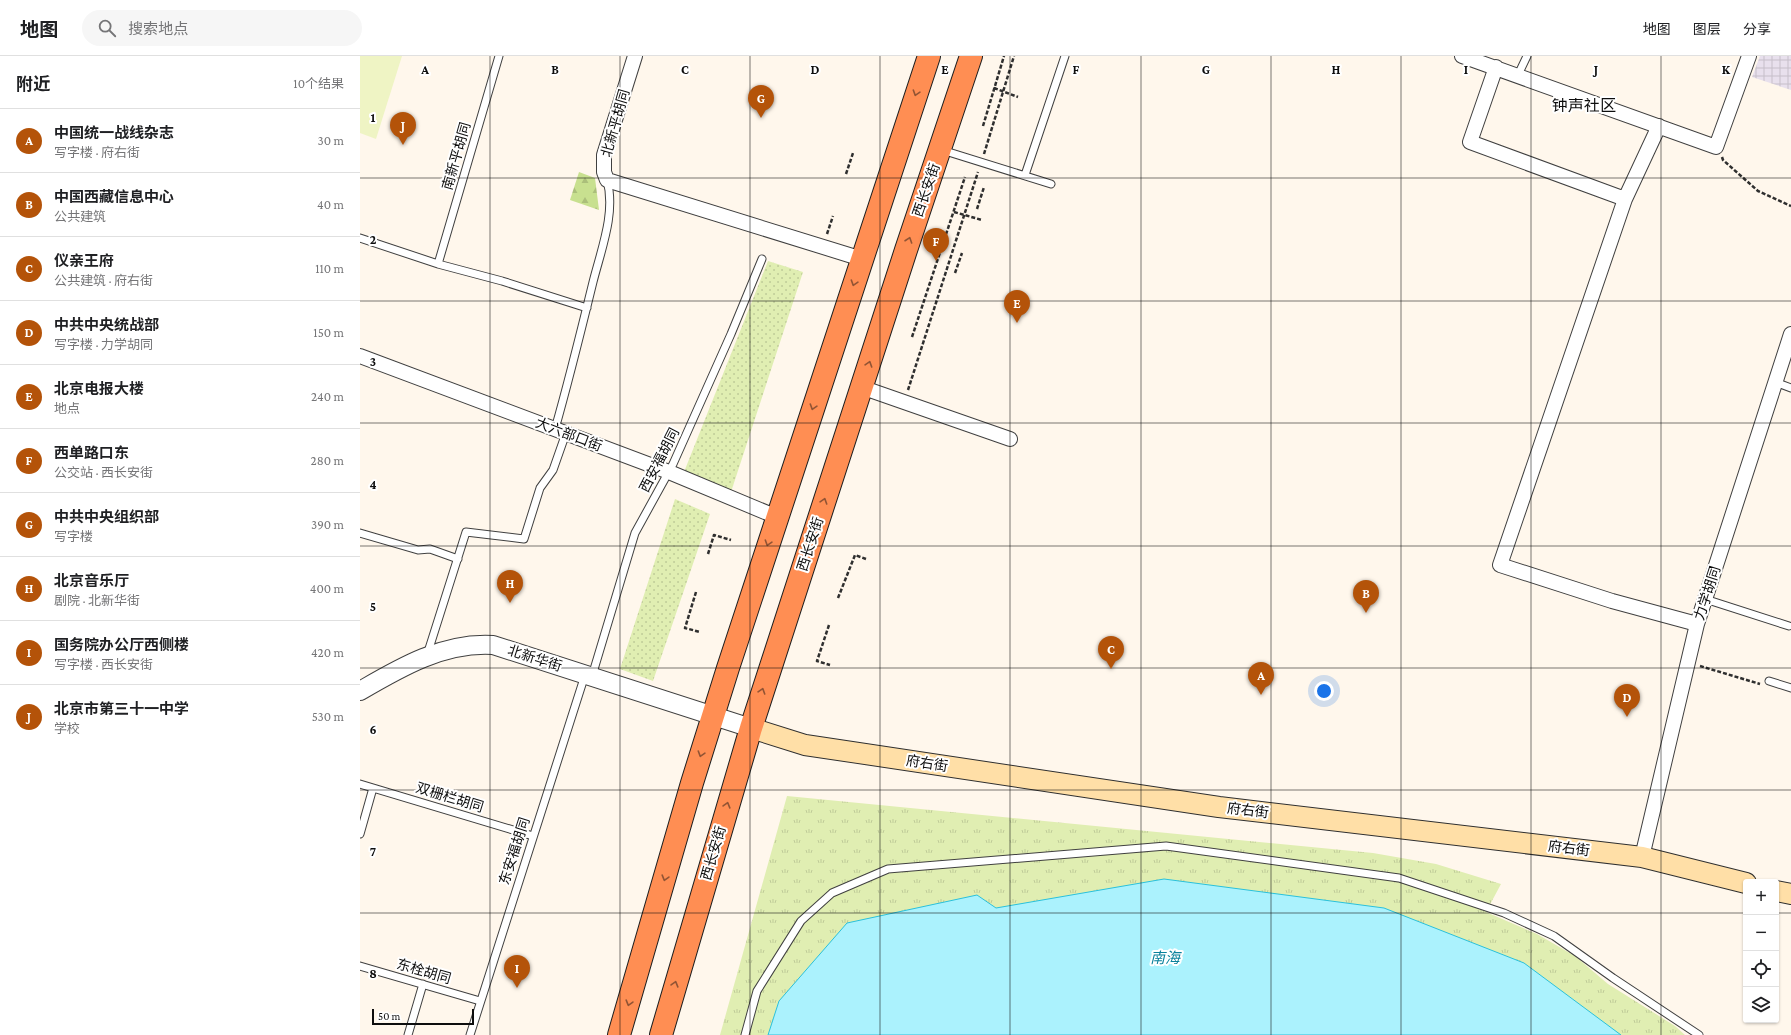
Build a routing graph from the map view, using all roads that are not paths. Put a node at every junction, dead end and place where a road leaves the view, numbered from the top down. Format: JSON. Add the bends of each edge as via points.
{"nodes":[{"id":1,"x":499,"y":56,"type":"edge"},
{"id":2,"x":636,"y":56,"type":"edge"},
{"id":3,"x":928,"y":56,"type":"edge"},
{"id":4,"x":971,"y":56,"type":"edge"},
{"id":5,"x":1065,"y":56,"type":"edge"},
{"id":6,"x":1462,"y":56,"type":"edge"},
{"id":7,"x":1527,"y":56,"type":"edge"},
{"id":8,"x":1749,"y":56,"type":"edge"},
{"id":9,"x":1496,"y":68,"type":"junction"},
{"id":10,"x":1518,"y":75,"type":"junction"},
{"id":11,"x":1659,"y":126,"type":"junction"},
{"id":12,"x":940,"y":150,"type":"junction"},
{"id":13,"x":1025,"y":175,"type":"junction"},
{"id":14,"x":607,"y":180,"type":"junction"},
{"id":15,"x":1051,"y":184,"type":"dead end"},
{"id":16,"x":1625,"y":199,"type":"junction"},
{"id":17,"x":360,"y":238,"type":"edge"},
{"id":18,"x":762,"y":259,"type":"dead end"},
{"id":19,"x":862,"y":259,"type":"junction"},
{"id":20,"x":438,"y":264,"type":"junction"},
{"id":21,"x":587,"y":308,"type":"junction"},
{"id":22,"x":1791,"y":334,"type":"edge"},
{"id":23,"x":360,"y":356,"type":"edge"},
{"id":24,"x":1776,"y":382,"type":"junction"},
{"id":25,"x":861,"y":386,"type":"junction"},
{"id":26,"x":1791,"y":388,"type":"edge"},
{"id":27,"x":560,"y":431,"type":"junction"},
{"id":28,"x":1010,"y":439,"type":"dead end"},
{"id":29,"x":669,"y":472,"type":"junction"},
{"id":30,"x":777,"y":517,"type":"junction"},
{"id":31,"x":360,"y":533,"type":"edge"},
{"id":32,"x":458,"y":559,"type":"junction"},
{"id":33,"x":1705,"y":599,"type":"junction"},
{"id":34,"x":1697,"y":624,"type":"junction"},
{"id":35,"x":1788,"y":626,"type":"dead end"},
{"id":36,"x":427,"y":656,"type":"junction"},
{"id":37,"x":588,"y":676,"type":"junction"},
{"id":38,"x":1765,"y":683,"type":"road end"},
{"id":39,"x":1791,"y":688,"type":"edge"},
{"id":40,"x":360,"y":691,"type":"edge"},
{"id":41,"x":713,"y":716,"type":"junction"},
{"id":42,"x":750,"y":728,"type":"junction"},
{"id":43,"x":360,"y":784,"type":"edge"},
{"id":44,"x":373,"y":788,"type":"junction"},
{"id":45,"x":360,"y":834,"type":"edge"},
{"id":46,"x":533,"y":836,"type":"junction"},
{"id":47,"x":1642,"y":857,"type":"junction"},
{"id":48,"x":1743,"y":882,"type":"edge"},
{"id":49,"x":1779,"y":891,"type":"edge"},
{"id":50,"x":1791,"y":894,"type":"edge"},
{"id":51,"x":360,"y":966,"type":"edge"},
{"id":52,"x":423,"y":984,"type":"junction"},
{"id":53,"x":480,"y":1001,"type":"junction"},
{"id":54,"x":408,"y":1035,"type":"edge"},
{"id":55,"x":470,"y":1035,"type":"edge"},
{"id":56,"x":619,"y":1035,"type":"edge"},
{"id":57,"x":660,"y":1035,"type":"edge"},
{"id":58,"x":745,"y":1035,"type":"edge"},
{"id":59,"x":1699,"y":1035,"type":"edge"}],
"edges":[{"from":1,"to":20,"type":"lane","name":"南新平胡同"},
{"from":2,"to":14,"type":"street","name":"北新平胡同","via":[[604,155],[604,172]]},
{"from":3,"to":19,"type":"highway","one_way":true},
{"from":4,"to":12,"type":"highway","name":"西长安街"},
{"from":5,"to":13,"type":"lane"},
{"from":6,"to":9,"type":"street"},
{"from":7,"to":10,"type":"lane"},
{"from":8,"to":11,"type":"street","via":[[1716,147]]},
{"from":9,"to":10,"type":"street"},
{"from":9,"to":16,"type":"street","via":[[1470,142]]},
{"from":10,"to":11,"type":"street"},
{"from":11,"to":16,"type":"street"},
{"from":12,"to":13,"type":"lane"},
{"from":25,"to":12,"type":"highway","name":"西长安街","one_way":true},
{"from":13,"to":15,"type":"lane"},
{"from":14,"to":19,"type":"street"},
{"from":14,"to":21,"type":"lane","name":"北新平胡同","via":[[610,190],[609,213]]},
{"from":16,"to":34,"type":"street","via":[[1500,566]]},
{"from":17,"to":20,"type":"lane"},
{"from":18,"to":29,"type":"lane","name":"西安福胡同"},
{"from":19,"to":30,"type":"highway","one_way":true},
{"from":20,"to":21,"type":"lane","via":[[502,280]]},
{"from":21,"to":27,"type":"lane","name":"北新平胡同"},
{"from":22,"to":24,"type":"street","name":"力学胡同"},
{"from":23,"to":27,"type":"street","name":"大六部口街"},
{"from":24,"to":26,"type":"lane"},
{"from":24,"to":33,"type":"street","name":"力学胡同"},
{"from":25,"to":28,"type":"street"},
{"from":42,"to":25,"type":"highway","name":"西长安街","one_way":true},
{"from":27,"to":29,"type":"street","name":"大六部口街"},
{"from":27,"to":32,"type":"lane","name":"北新平胡同","via":[[553,470],[540,488],[524,539],[466,532]]},
{"from":29,"to":30,"type":"street","name":"大六部口街"},
{"from":29,"to":37,"type":"lane","name":"西安福胡同","via":[[635,533]]},
{"from":30,"to":41,"type":"highway","one_way":true},
{"from":31,"to":32,"type":"lane","via":[[418,550],[430,549]]},
{"from":32,"to":36,"type":"lane"},
{"from":33,"to":34,"type":"street","name":"力学胡同"},
{"from":33,"to":35,"type":"lane"},
{"from":34,"to":47,"type":"street","name":"力学胡同"},
{"from":36,"to":37,"type":"street","name":"北新华街","via":[[456,647],[493,645]]},
{"from":36,"to":40,"type":"street","name":"北新华街"},
{"from":37,"to":41,"type":"street","name":"北新华街"},
{"from":37,"to":46,"type":"lane","name":"东安福胡同"},
{"from":38,"to":39,"type":"lane"},
{"from":41,"to":42,"type":"street","name":"北新华街"},
{"from":41,"to":56,"type":"highway","one_way":true},
{"from":42,"to":47,"type":"main road","name":"府右街","via":[[804,745],[1219,807]]},
{"from":57,"to":42,"type":"highway","name":"西长安街","one_way":true},
{"from":43,"to":44,"type":"lane","name":"双栅栏胡同"},
{"from":44,"to":45,"type":"lane"},
{"from":44,"to":46,"type":"lane","name":"双栅栏胡同"},
{"from":46,"to":53,"type":"lane","name":"东安福胡同"},
{"from":47,"to":48,"type":"main road","name":"府右街"},
{"from":49,"to":50,"type":"main road"},
{"from":51,"to":52,"type":"lane","name":"东栓胡同"},
{"from":52,"to":53,"type":"lane","name":"东栓胡同"},
{"from":52,"to":54,"type":"lane"},
{"from":53,"to":55,"type":"lane","name":"东安福胡同"},
{"from":58,"to":59,"type":"lane","via":[[756,991],[801,921],[832,893],[888,869],[1166,846],[1399,878],[1504,913],[1554,936]]}]}
